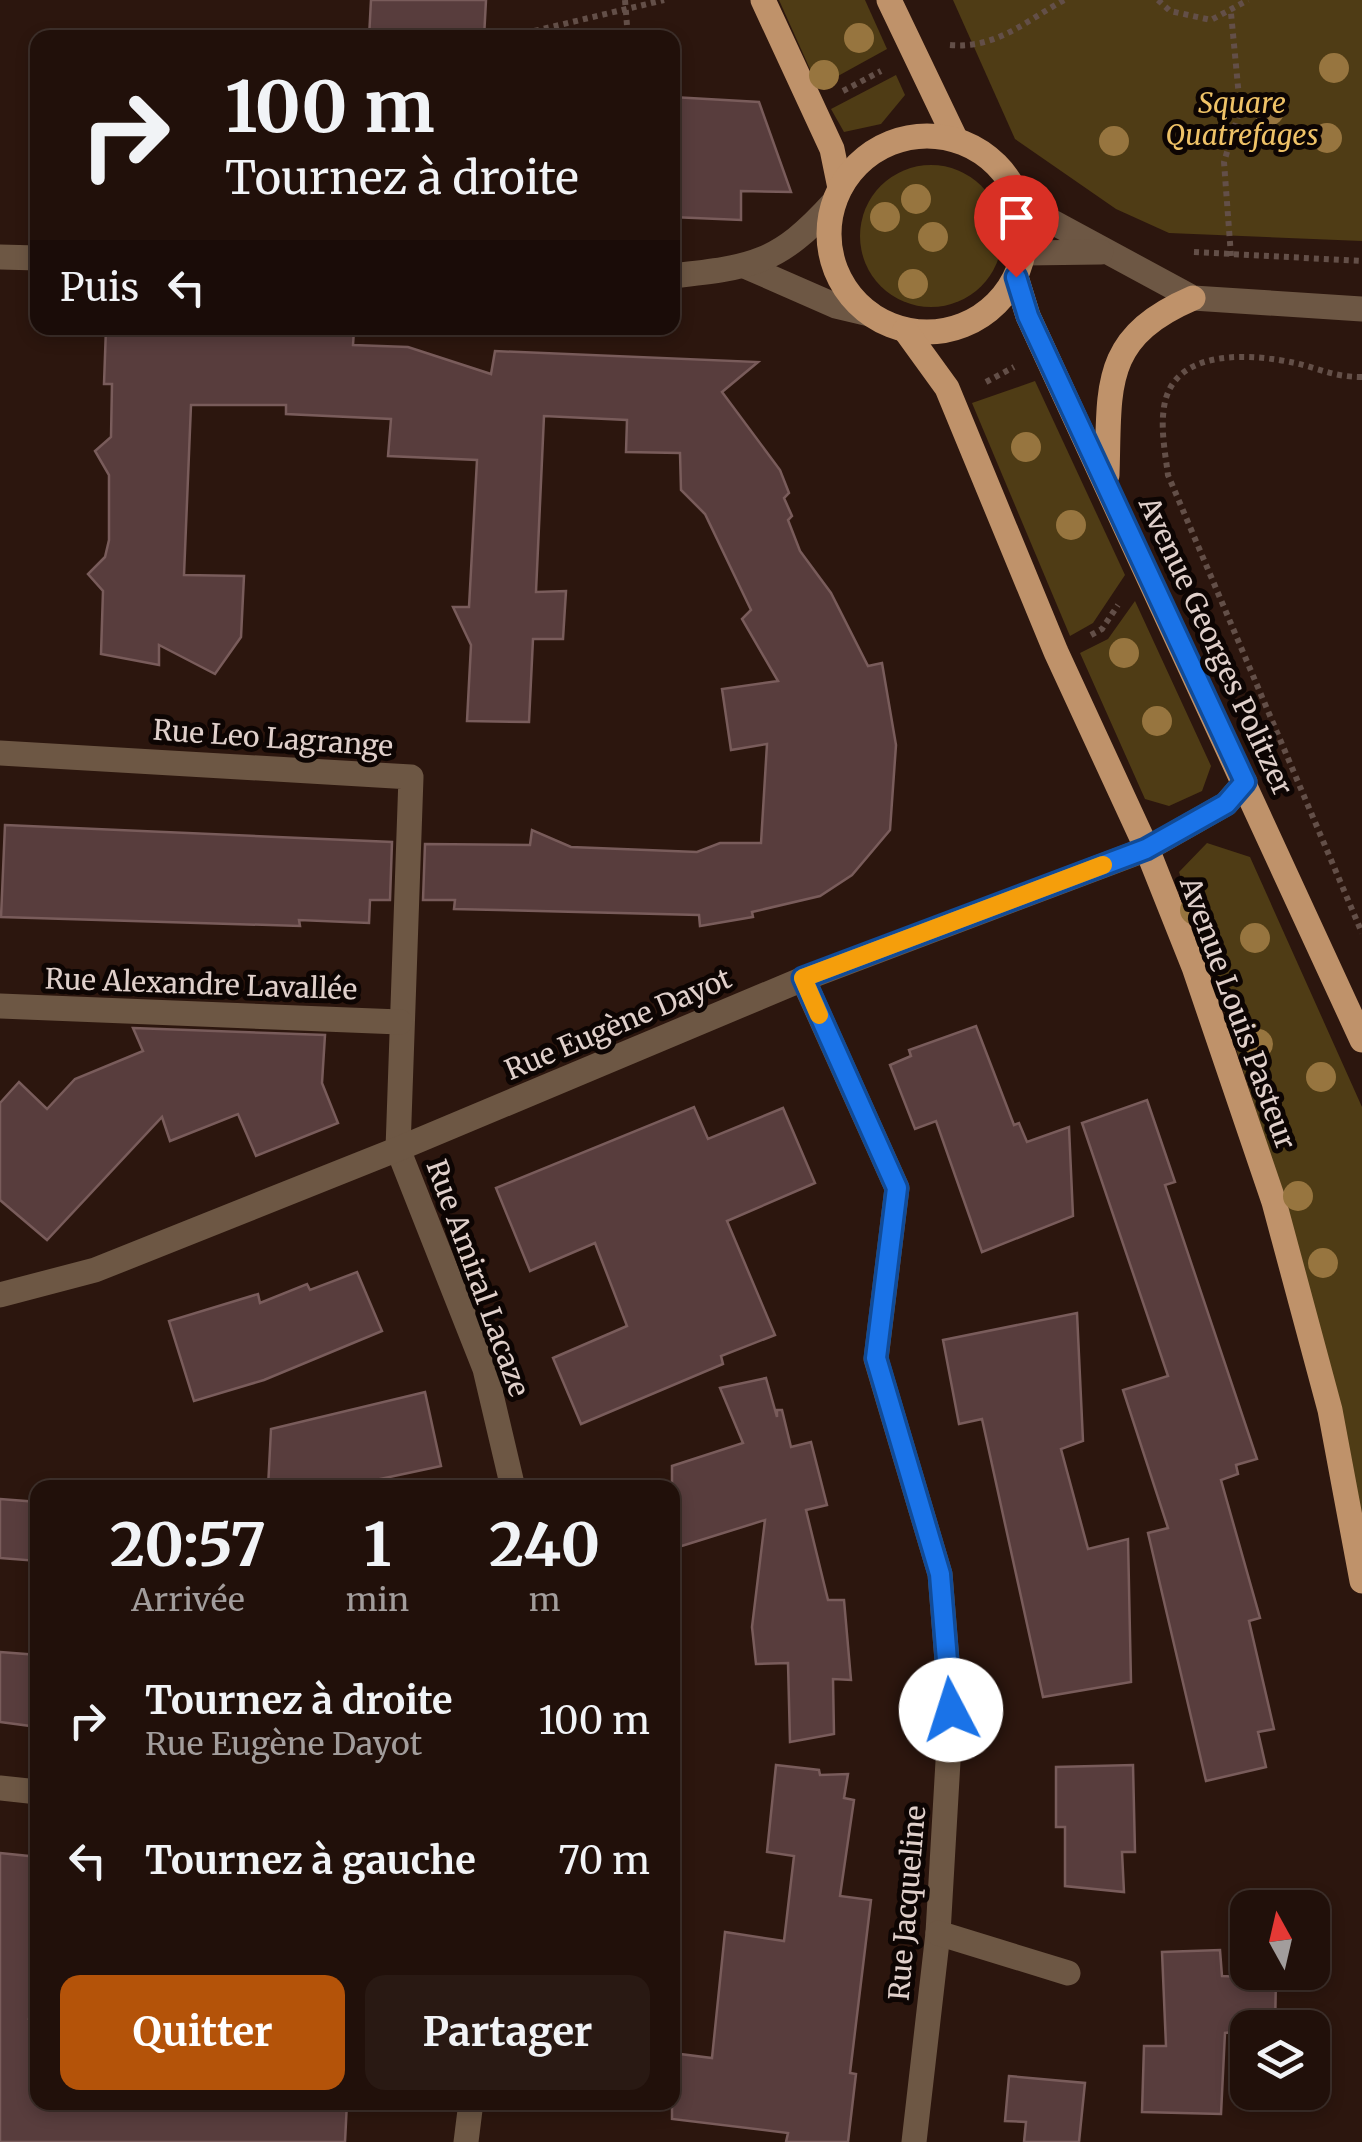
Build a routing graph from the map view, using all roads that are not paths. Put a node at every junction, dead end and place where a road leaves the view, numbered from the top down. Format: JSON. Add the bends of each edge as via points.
{"nodes":[{"id":1,"x":764,"y":0,"type":"edge"},
{"id":2,"x":889,"y":0,"type":"edge"},
{"id":3,"x":956,"y":140,"type":"junction"},
{"id":4,"x":837,"y":195,"type":"junction"},
{"id":5,"x":1022,"y":206,"type":"junction"},
{"id":6,"x":1106,"y":252,"type":"junction"},
{"id":7,"x":0,"y":257,"type":"edge"},
{"id":8,"x":30,"y":258,"type":"edge"},
{"id":9,"x":1020,"y":265,"type":"junction"},
{"id":10,"x":747,"y":267,"type":"junction"},
{"id":11,"x":680,"y":275,"type":"edge"},
{"id":12,"x":1193,"y":298,"type":"junction"},
{"id":13,"x":1362,"y":309,"type":"edge"},
{"id":14,"x":870,"y":314,"type":"junction"},
{"id":15,"x":906,"y":330,"type":"junction"},
{"id":16,"x":1106,"y":480,"type":"junction"},
{"id":17,"x":0,"y":753,"type":"edge"},
{"id":18,"x":1245,"y":782,"type":"junction"},
{"id":19,"x":1146,"y":849,"type":"junction"},
{"id":20,"x":803,"y":978,"type":"junction"},
{"id":21,"x":0,"y":1006,"type":"edge"},
{"id":22,"x":400,"y":1022,"type":"junction"},
{"id":23,"x":1362,"y":1040,"type":"edge"},
{"id":24,"x":398,"y":1149,"type":"junction"},
{"id":25,"x":0,"y":1295,"type":"edge"},
{"id":26,"x":511,"y":1480,"type":"edge"},
{"id":27,"x":1362,"y":1581,"type":"edge"},
{"id":28,"x":0,"y":1788,"type":"edge"},
{"id":29,"x":30,"y":1791,"type":"edge"},
{"id":30,"x":938,"y":1933,"type":"junction"},
{"id":31,"x":1068,"y":1974,"type":"dead end"},
{"id":32,"x":469,"y":2110,"type":"edge"},
{"id":33,"x":466,"y":2142,"type":"edge"},
{"id":34,"x":914,"y":2142,"type":"edge"}],
"edges":[{"from":1,"to":4,"type":"main road","via":[[832,149]]},
{"from":2,"to":3,"type":"main road"},
{"from":3,"to":4,"type":"main road","via":[[922,136],[890,143],[861,161]]},
{"from":3,"to":5,"type":"main road","via":[[997,165]]},
{"from":4,"to":10,"type":"street","via":[[780,252]]},
{"from":4,"to":14,"type":"main road","via":[[830,251],[838,275]]},
{"from":5,"to":6,"type":"street"},
{"from":5,"to":9,"type":"main road"},
{"from":6,"to":9,"type":"street"},
{"from":6,"to":12,"type":"street"},
{"from":7,"to":8,"type":"street"},
{"from":9,"to":15,"type":"main road","via":[[997,304],[970,322],[938,332]]},
{"from":9,"to":16,"type":"main road","name":"Avenue Georges Politzer","via":[[1028,316]]},
{"from":10,"to":11,"type":"street"},
{"from":10,"to":14,"type":"street"},
{"from":12,"to":13,"type":"street"},
{"from":12,"to":16,"type":"main road","via":[[1168,309],[1124,346],[1110,384]]},
{"from":14,"to":15,"type":"main road"},
{"from":15,"to":19,"type":"main road","name":"Avenue Louis Pasteur","via":[[946,388],[1068,682]]},
{"from":16,"to":18,"type":"main road","name":"Avenue Georges Politzer"},
{"from":17,"to":22,"type":"street","name":"Rue Leo Lagrange","via":[[411,777]]},
{"from":18,"to":19,"type":"street","name":"Rue Eugène Dayot","via":[[1226,804]]},
{"from":18,"to":23,"type":"main road","name":"Avenue Georges Politzer"},
{"from":19,"to":20,"type":"street","name":"Rue Eugène Dayot"},
{"from":19,"to":27,"type":"main road","name":"Avenue Louis Pasteur","via":[[1274,1202],[1330,1410]]},
{"from":20,"to":24,"type":"street","name":"Rue Eugène Dayot"},
{"from":20,"to":30,"type":"street","name":"Rue Jacqueline","via":[[897,1188],[876,1358],[940,1574],[951,1710]]},
{"from":21,"to":22,"type":"street","name":"Rue Alexandre Lavallée"},
{"from":22,"to":24,"type":"street","name":"Rue Leo Lagrange"},
{"from":24,"to":25,"type":"street","name":"Rue Eugène Dayot","via":[[94,1270]]},
{"from":24,"to":26,"type":"street","name":"Rue Amiral Lacaze","via":[[486,1370]]},
{"from":28,"to":29,"type":"street"},
{"from":30,"to":31,"type":"street"},
{"from":30,"to":34,"type":"street","name":"Rue Jacqueline"},
{"from":32,"to":33,"type":"street"}]}
